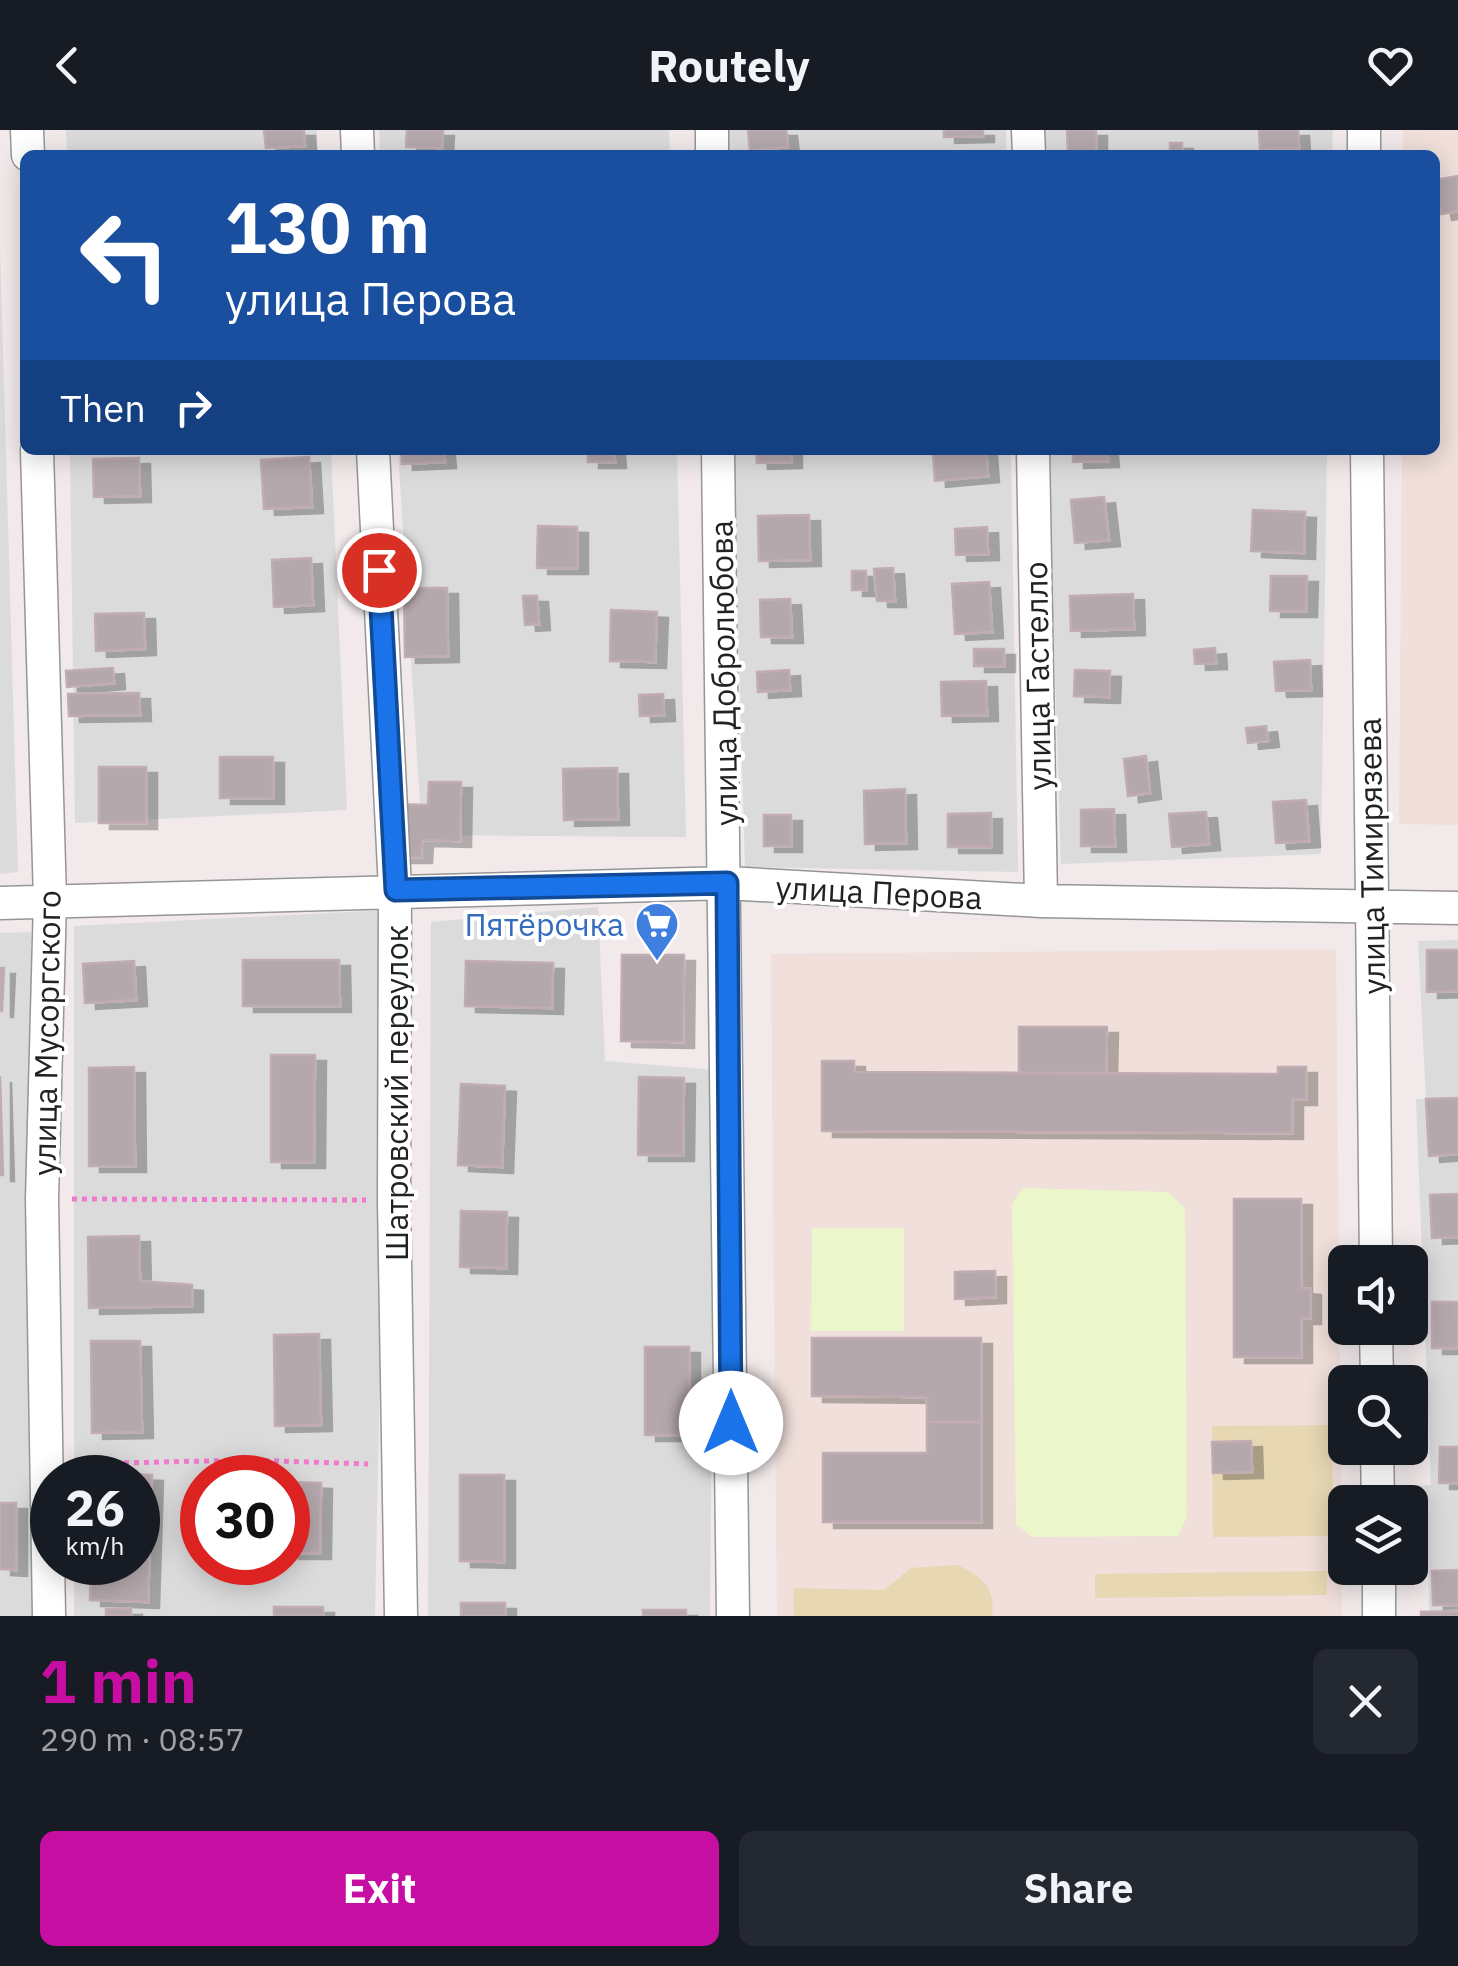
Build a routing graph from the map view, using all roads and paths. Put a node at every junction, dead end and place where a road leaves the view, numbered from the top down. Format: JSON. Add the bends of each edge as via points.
{"nodes":[{"id":1,"x":36,"y":455,"type":"edge"},
{"id":2,"x":373,"y":455,"type":"edge"},
{"id":3,"x":718,"y":455,"type":"edge"},
{"id":4,"x":1034,"y":455,"type":"edge"},
{"id":5,"x":1367,"y":455,"type":"edge"},
{"id":6,"x":727,"y":883,"type":"junction"},
{"id":7,"x":396,"y":890,"type":"junction"},
{"id":8,"x":50,"y":900,"type":"junction"},
{"id":9,"x":1040,"y":901,"type":"junction"},
{"id":10,"x":0,"y":903,"type":"edge"},
{"id":11,"x":1372,"y":908,"type":"junction"},
{"id":12,"x":1458,"y":908,"type":"edge"},
{"id":13,"x":42,"y":1199,"type":"junction"},
{"id":14,"x":394,"y":1200,"type":"junction"},
{"id":15,"x":1376,"y":1245,"type":"edge"},
{"id":16,"x":47,"y":1455,"type":"edge"},
{"id":17,"x":160,"y":1462,"type":"edge"},
{"id":18,"x":401,"y":1465,"type":"junction"},
{"id":19,"x":49,"y":1585,"type":"edge"},
{"id":20,"x":1379,"y":1585,"type":"edge"},
{"id":21,"x":49,"y":1616,"type":"edge"},
{"id":22,"x":401,"y":1616,"type":"edge"},
{"id":23,"x":733,"y":1616,"type":"edge"},
{"id":24,"x":1379,"y":1616,"type":"edge"}],
"edges":[{"from":1,"to":8,"type":"street","name":"улица Мусоргского"},
{"from":2,"to":7,"type":"street","name":"Шатровский переулок"},
{"from":3,"to":6,"type":"street","name":"улица Добролюбова"},
{"from":4,"to":9,"type":"street","name":"улица Гастелло"},
{"from":5,"to":11,"type":"street","name":"улица Тимирязева"},
{"from":6,"to":7,"type":"street","name":"улица Перова"},
{"from":6,"to":9,"type":"street","name":"улица Перова"},
{"from":6,"to":23,"type":"street","name":"улица Добролюбова"},
{"from":7,"to":8,"type":"street","name":"улица Перова"},
{"from":7,"to":14,"type":"street","name":"Шатровский переулок"},
{"from":8,"to":10,"type":"street","name":"улица Перова"},
{"from":8,"to":13,"type":"street","name":"улица Мусоргского"},
{"from":9,"to":11,"type":"street","name":"улица Перова"},
{"from":11,"to":12,"type":"street","name":"улица Перова"},
{"from":11,"to":15,"type":"street","name":"улица Тимирязева"},
{"from":13,"to":14,"type":"path"},
{"from":13,"to":16,"type":"street","name":"улица Мусоргского"},
{"from":14,"to":18,"type":"street","name":"Шатровский переулок"},
{"from":17,"to":18,"type":"path"},
{"from":18,"to":22,"type":"street","name":"Шатровский переулок"},
{"from":19,"to":21,"type":"street","name":"улица Мусоргского"},
{"from":20,"to":24,"type":"street"}]}
